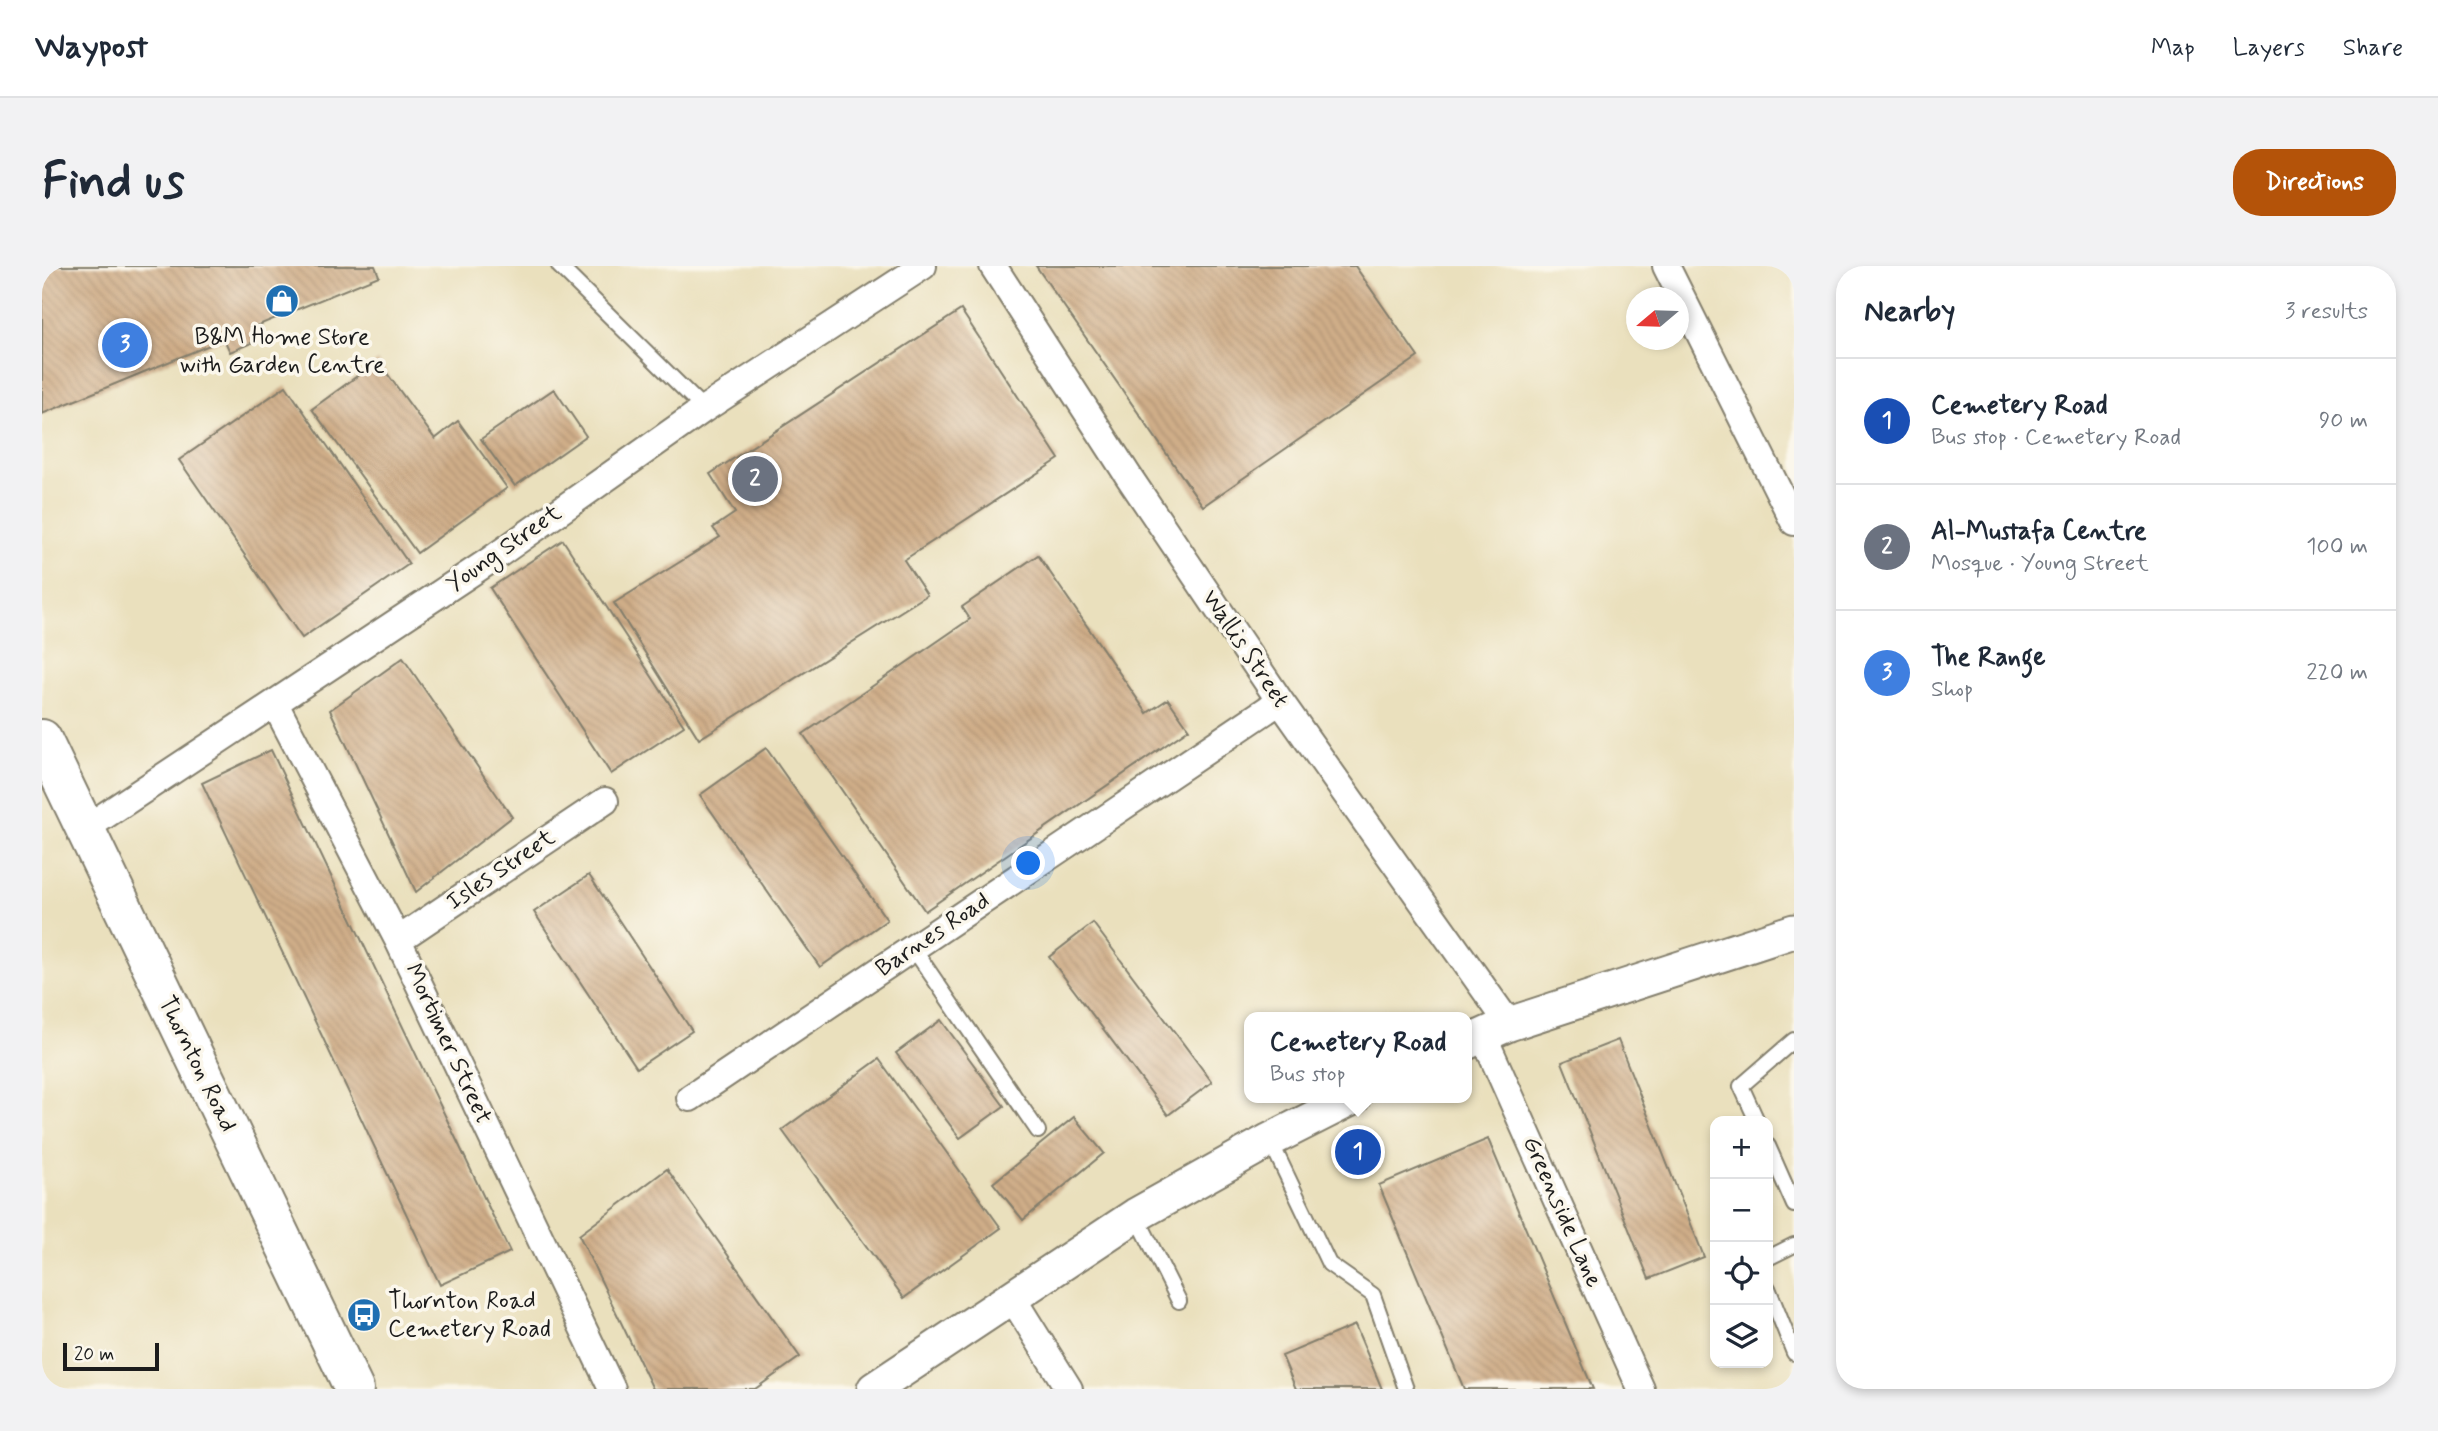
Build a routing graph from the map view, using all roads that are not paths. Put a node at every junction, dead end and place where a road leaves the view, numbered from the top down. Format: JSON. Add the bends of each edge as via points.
{"nodes":[{"id":1,"x":559,"y":266,"type":"edge"},
{"id":2,"x":923,"y":266,"type":"edge"},
{"id":3,"x":993,"y":266,"type":"edge"},
{"id":4,"x":1666,"y":266,"type":"edge"},
{"id":5,"x":704,"y":409,"type":"junction"},
{"id":6,"x":1794,"y":522,"type":"edge"},
{"id":7,"x":1280,"y":701,"type":"junction"},
{"id":8,"x":275,"y":704,"type":"junction"},
{"id":9,"x":42,"y":739,"type":"edge"},
{"id":10,"x":605,"y":801,"type":"dead end"},
{"id":11,"x":83,"y":830,"type":"junction"},
{"id":12,"x":1794,"y":931,"type":"edge"},
{"id":13,"x":398,"y":940,"type":"junction"},
{"id":14,"x":913,"y":948,"type":"junction"},
{"id":15,"x":1486,"y":1034,"type":"edge"},
{"id":16,"x":1794,"y":1040,"type":"edge"},
{"id":17,"x":690,"y":1098,"type":"dead end"},
{"id":18,"x":1343,"y":1103,"type":"edge"},
{"id":19,"x":1755,"y":1116,"type":"edge"},
{"id":20,"x":1038,"y":1131,"type":"dead end"},
{"id":21,"x":1270,"y":1140,"type":"junction"},
{"id":22,"x":1773,"y":1157,"type":"edge"},
{"id":23,"x":1794,"y":1205,"type":"edge"},
{"id":24,"x":1136,"y":1215,"type":"junction"},
{"id":25,"x":1794,"y":1245,"type":"edge"},
{"id":26,"x":1773,"y":1256,"type":"edge"},
{"id":27,"x":1011,"y":1296,"type":"junction"},
{"id":28,"x":1773,"y":1300,"type":"edge"},
{"id":29,"x":1179,"y":1301,"type":"dead end"},
{"id":30,"x":1794,"y":1353,"type":"edge"},
{"id":31,"x":354,"y":1389,"type":"edge"},
{"id":32,"x":612,"y":1389,"type":"edge"},
{"id":33,"x":874,"y":1389,"type":"edge"},
{"id":34,"x":1069,"y":1389,"type":"edge"},
{"id":35,"x":1406,"y":1389,"type":"edge"},
{"id":36,"x":1641,"y":1389,"type":"edge"}],
"edges":[{"from":1,"to":5,"type":"lane"},
{"from":2,"to":5,"type":"street","name":"Young Street"},
{"from":3,"to":7,"type":"street","name":"Wallis Street"},
{"from":4,"to":6,"type":"street"},
{"from":5,"to":8,"type":"street","name":"Young Street"},
{"from":7,"to":14,"type":"street","name":"Barnes Road"},
{"from":7,"to":15,"type":"street","name":"Wallis Street"},
{"from":8,"to":11,"type":"street","name":"Young Street"},
{"from":8,"to":13,"type":"street","name":"Mortimer Street"},
{"from":9,"to":11,"type":"main road","name":"Thornton Road"},
{"from":10,"to":13,"type":"street","name":"Isles Street"},
{"from":11,"to":31,"type":"main road","name":"Thornton Road"},
{"from":12,"to":15,"type":"street"},
{"from":13,"to":32,"type":"street","name":"Mortimer Street"},
{"from":14,"to":17,"type":"street","name":"Barnes Road"},
{"from":14,"to":20,"type":"lane"},
{"from":15,"to":36,"type":"street","name":"Greenside Lane"},
{"from":16,"to":19,"type":"lane","via":[[1741,1086]]},
{"from":18,"to":21,"type":"street"},
{"from":21,"to":24,"type":"street"},
{"from":21,"to":35,"type":"lane","via":[[1329,1264],[1373,1294]]},
{"from":22,"to":23,"type":"lane"},
{"from":24,"to":27,"type":"street"},
{"from":24,"to":29,"type":"lane"},
{"from":25,"to":26,"type":"lane"},
{"from":27,"to":33,"type":"street"},
{"from":27,"to":34,"type":"street"},
{"from":28,"to":30,"type":"lane"}]}
